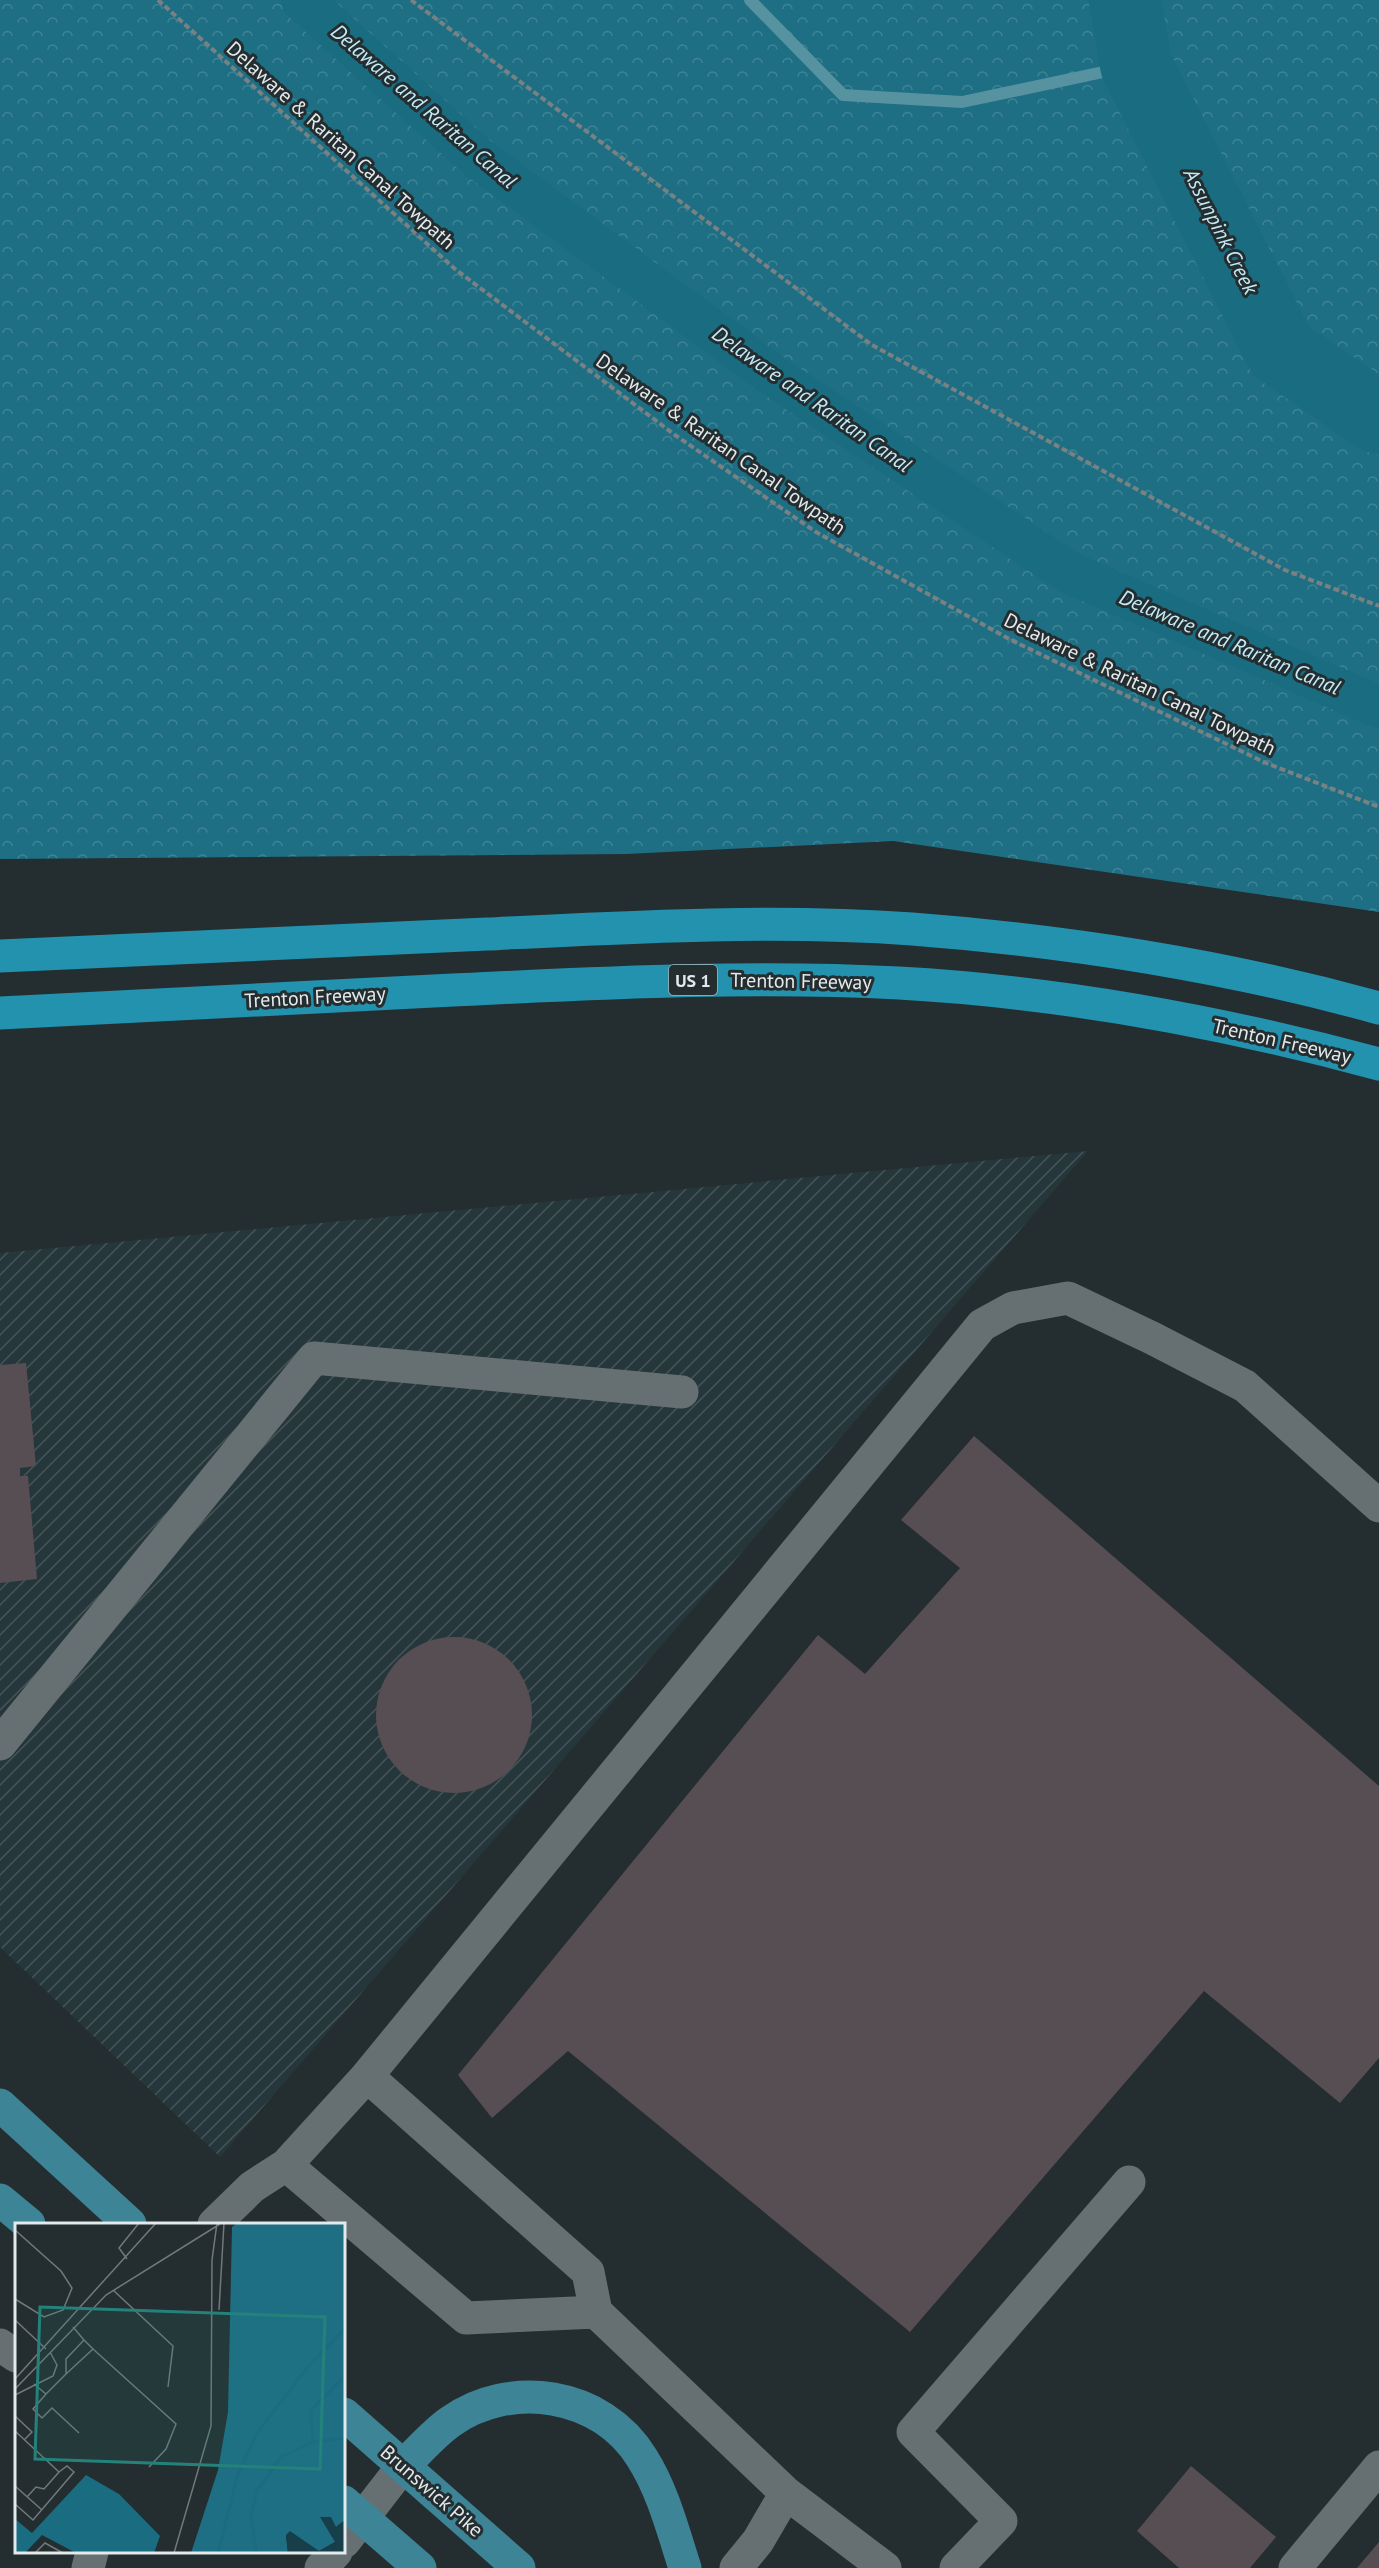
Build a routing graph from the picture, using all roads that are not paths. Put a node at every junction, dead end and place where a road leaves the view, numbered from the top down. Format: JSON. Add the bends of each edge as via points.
{"nodes":[{"id":1,"x":0,"y":956,"type":"edge"},
{"id":2,"x":1379,"y":1008,"type":"edge"},
{"id":3,"x":0,"y":1012,"type":"edge"},
{"id":4,"x":1379,"y":1064,"type":"edge"},
{"id":5,"x":682,"y":1392,"type":"dead end"},
{"id":6,"x":1379,"y":1506,"type":"edge"},
{"id":7,"x":0,"y":1744,"type":"edge"},
{"id":8,"x":367,"y":2076,"type":"junction"},
{"id":9,"x":0,"y":2105,"type":"edge"},
{"id":10,"x":286,"y":2165,"type":"junction"},
{"id":11,"x":1129,"y":2182,"type":"dead end"},
{"id":12,"x":0,"y":2200,"type":"edge"},
{"id":13,"x":28,"y":2223,"type":"edge"},
{"id":14,"x":129,"y":2223,"type":"edge"},
{"id":15,"x":215,"y":2223,"type":"edge"},
{"id":16,"x":596,"y":2312,"type":"junction"},
{"id":17,"x":0,"y":2345,"type":"edge"},
{"id":18,"x":15,"y":2355,"type":"edge"},
{"id":19,"x":345,"y":2415,"type":"edge"},
{"id":20,"x":403,"y":2466,"type":"junction"},
{"id":21,"x":1379,"y":2467,"type":"edge"},
{"id":22,"x":786,"y":2493,"type":"junction"},
{"id":23,"x":350,"y":2521,"type":"edge"},
{"id":24,"x":92,"y":2553,"type":"edge"},
{"id":25,"x":335,"y":2553,"type":"edge"},
{"id":26,"x":88,"y":2568,"type":"edge"},
{"id":27,"x":321,"y":2568,"type":"edge"},
{"id":28,"x":420,"y":2568,"type":"edge"},
{"id":29,"x":519,"y":2568,"type":"edge"},
{"id":30,"x":685,"y":2568,"type":"edge"},
{"id":31,"x":736,"y":2568,"type":"edge"},
{"id":32,"x":885,"y":2568,"type":"edge"},
{"id":33,"x":956,"y":2568,"type":"edge"},
{"id":34,"x":1295,"y":2568,"type":"edge"}],
"edges":[{"from":1,"to":2,"type":"highway","via":[[660,926],[786,924],[912,929],[1079,946],[1204,967]]},
{"from":3,"to":4,"type":"highway","name":"Trenton Freeway","number":"US 1","via":[[655,980],[778,978],[902,983],[1025,994],[1176,1017]]},
{"from":5,"to":7,"type":"street","via":[[314,1358]]},
{"from":6,"to":8,"type":"street","via":[[1245,1386],[1068,1298],[1013,1308],[982,1325]]},
{"from":8,"to":10,"type":"street"},
{"from":8,"to":16,"type":"street","via":[[588,2272]]},
{"from":9,"to":14,"type":"main road"},
{"from":10,"to":15,"type":"street","via":[[252,2187]]},
{"from":10,"to":16,"type":"street","via":[[466,2318]]},
{"from":11,"to":33,"type":"street","via":[[913,2432],[1002,2522]]},
{"from":12,"to":13,"type":"main road"},
{"from":16,"to":22,"type":"street"},
{"from":17,"to":18,"type":"street"},
{"from":19,"to":20,"type":"main road","name":"Brunswick Pike"},
{"from":20,"to":23,"type":"street"},
{"from":20,"to":29,"type":"main road","name":"Brunswick Pike"},
{"from":20,"to":30,"type":"main road","via":[[448,2423],[481,2405],[520,2397],[555,2398],[589,2410],[620,2431],[642,2456],[658,2487]]},
{"from":21,"to":34,"type":"street"},
{"from":22,"to":31,"type":"street","via":[[758,2541]]},
{"from":22,"to":32,"type":"street"},
{"from":23,"to":28,"type":"main road"},
{"from":24,"to":26,"type":"street"},
{"from":25,"to":27,"type":"street"}]}
